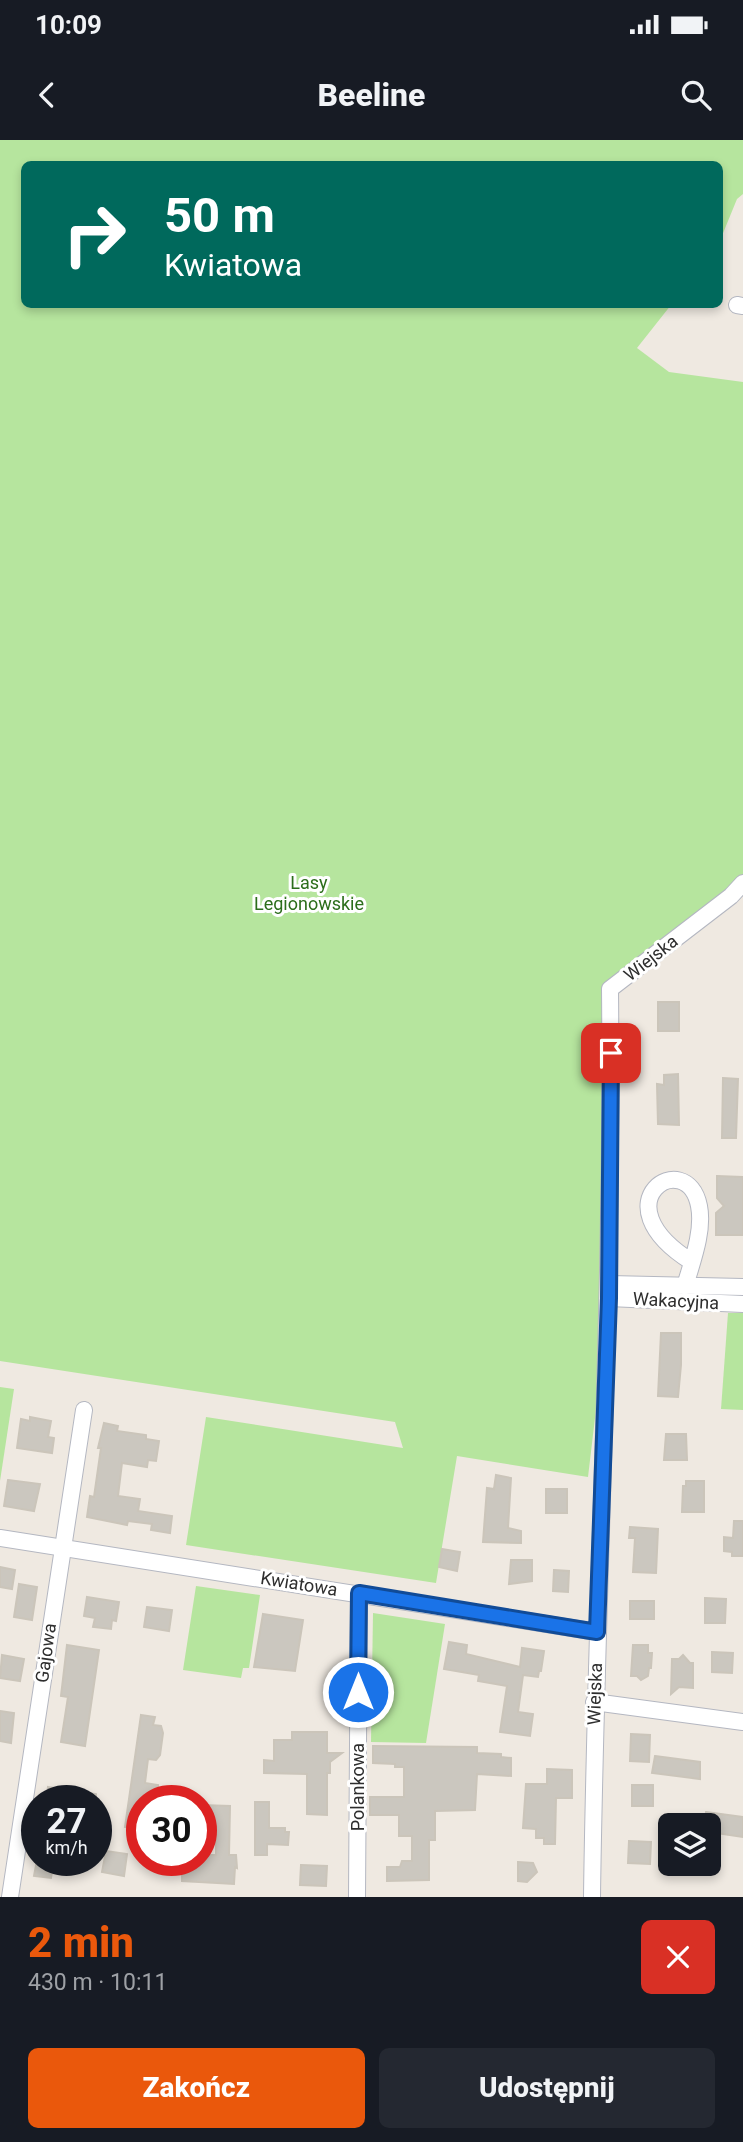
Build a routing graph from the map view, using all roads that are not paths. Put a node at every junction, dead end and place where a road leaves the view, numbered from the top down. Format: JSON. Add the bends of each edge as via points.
{"nodes":[{"id":1,"x":743,"y":883,"type":"edge"},
{"id":2,"x":692,"y":1262,"type":"junction"},
{"id":3,"x":685,"y":1286,"type":"junction"},
{"id":4,"x":743,"y":1287,"type":"edge"},
{"id":5,"x":609,"y":1291,"type":"junction"},
{"id":6,"x":743,"y":1304,"type":"edge"},
{"id":7,"x":84,"y":1410,"type":"dead end"},
{"id":8,"x":0,"y":1538,"type":"edge"},
{"id":9,"x":62,"y":1547,"type":"junction"},
{"id":10,"x":359,"y":1593,"type":"junction"},
{"id":11,"x":597,"y":1632,"type":"junction"},
{"id":12,"x":594,"y":1702,"type":"junction"},
{"id":13,"x":743,"y":1721,"type":"edge"},
{"id":14,"x":10,"y":1897,"type":"edge"},
{"id":15,"x":357,"y":1897,"type":"edge"},
{"id":16,"x":592,"y":1897,"type":"edge"}],
"edges":[{"from":1,"to":5,"type":"street","name":"Wiejska","via":[[610,989]]},
{"from":2,"to":2,"type":"street","via":[[699,1219],[695,1192],[684,1181],[659,1183],[650,1193],[648,1216],[663,1240]]},
{"from":2,"to":3,"type":"street"},
{"from":3,"to":4,"type":"street"},
{"from":3,"to":5,"type":"street"},
{"from":5,"to":6,"type":"street","name":"Wakacyjna"},
{"from":5,"to":11,"type":"street","name":"Wiejska"},
{"from":7,"to":9,"type":"street","name":"Gajowa"},
{"from":8,"to":9,"type":"street","name":"Kwiatowa"},
{"from":9,"to":10,"type":"street","name":"Kwiatowa"},
{"from":9,"to":14,"type":"street","name":"Gajowa"},
{"from":10,"to":11,"type":"street","name":"Kwiatowa","via":[[415,1596]]},
{"from":10,"to":15,"type":"street","name":"Polankowa"},
{"from":11,"to":12,"type":"street","name":"Wiejska"},
{"from":12,"to":13,"type":"street"},
{"from":12,"to":16,"type":"street","name":"Wiejska"}]}
